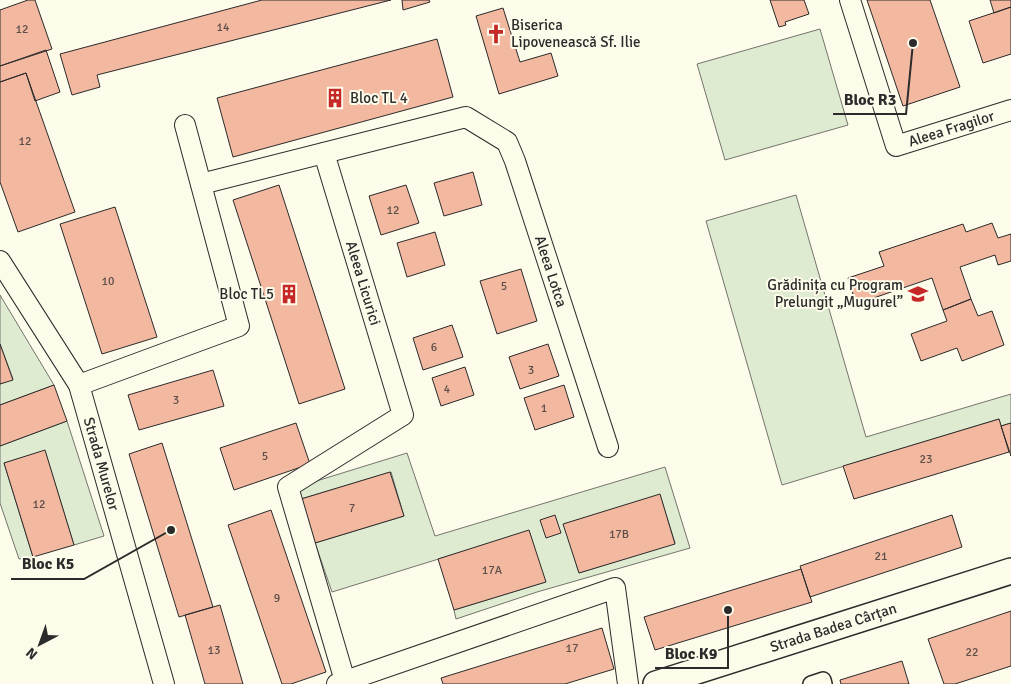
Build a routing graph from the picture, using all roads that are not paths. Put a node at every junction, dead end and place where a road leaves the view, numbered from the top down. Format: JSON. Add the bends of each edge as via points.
{"nodes":[{"id":1,"x":850,"y":0,"type":"edge"},
{"id":2,"x":1011,"y":110,"type":"edge"},
{"id":3,"x":185,"y":125,"type":"dead end"},
{"id":4,"x":324,"y":152,"type":"junction"},
{"id":5,"x":201,"y":184,"type":"junction"},
{"id":6,"x":0,"y":261,"type":"edge"},
{"id":7,"x":79,"y":385,"type":"junction"},
{"id":8,"x":608,"y":447,"type":"dead end"},
{"id":9,"x":1011,"y":571,"type":"edge"},
{"id":10,"x":341,"y":682,"type":"edge"},
{"id":11,"x":164,"y":684,"type":"edge"},
{"id":12,"x":628,"y":684,"type":"edge"},
{"id":13,"x":656,"y":684,"type":"edge"},
{"id":14,"x":811,"y":684,"type":"edge"},
{"id":15,"x":824,"y":684,"type":"edge"}],
"edges":[{"from":1,"to":2,"type":"street","name":"Aleea Fragilor","via":[[896,146]]},
{"from":3,"to":5,"type":"street"},
{"from":4,"to":5,"type":"street"},
{"from":4,"to":8,"type":"street","name":"Aleea Lotca","via":[[466,117],[508,142]]},
{"from":4,"to":10,"type":"street","name":"Aleea Licurici","via":[[403,415],[288,487]]},
{"from":5,"to":7,"type":"street","via":[[239,326]]},
{"from":6,"to":7,"type":"street","name":"Strada Murelor"},
{"from":7,"to":11,"type":"street","name":"Strada Murelor"},
{"from":9,"to":13,"type":"street","name":"Strada Badea Cârțan"},
{"from":10,"to":12,"type":"street","via":[[615,588]]},
{"from":14,"to":15,"type":"street","via":[[823,680]]}]}
